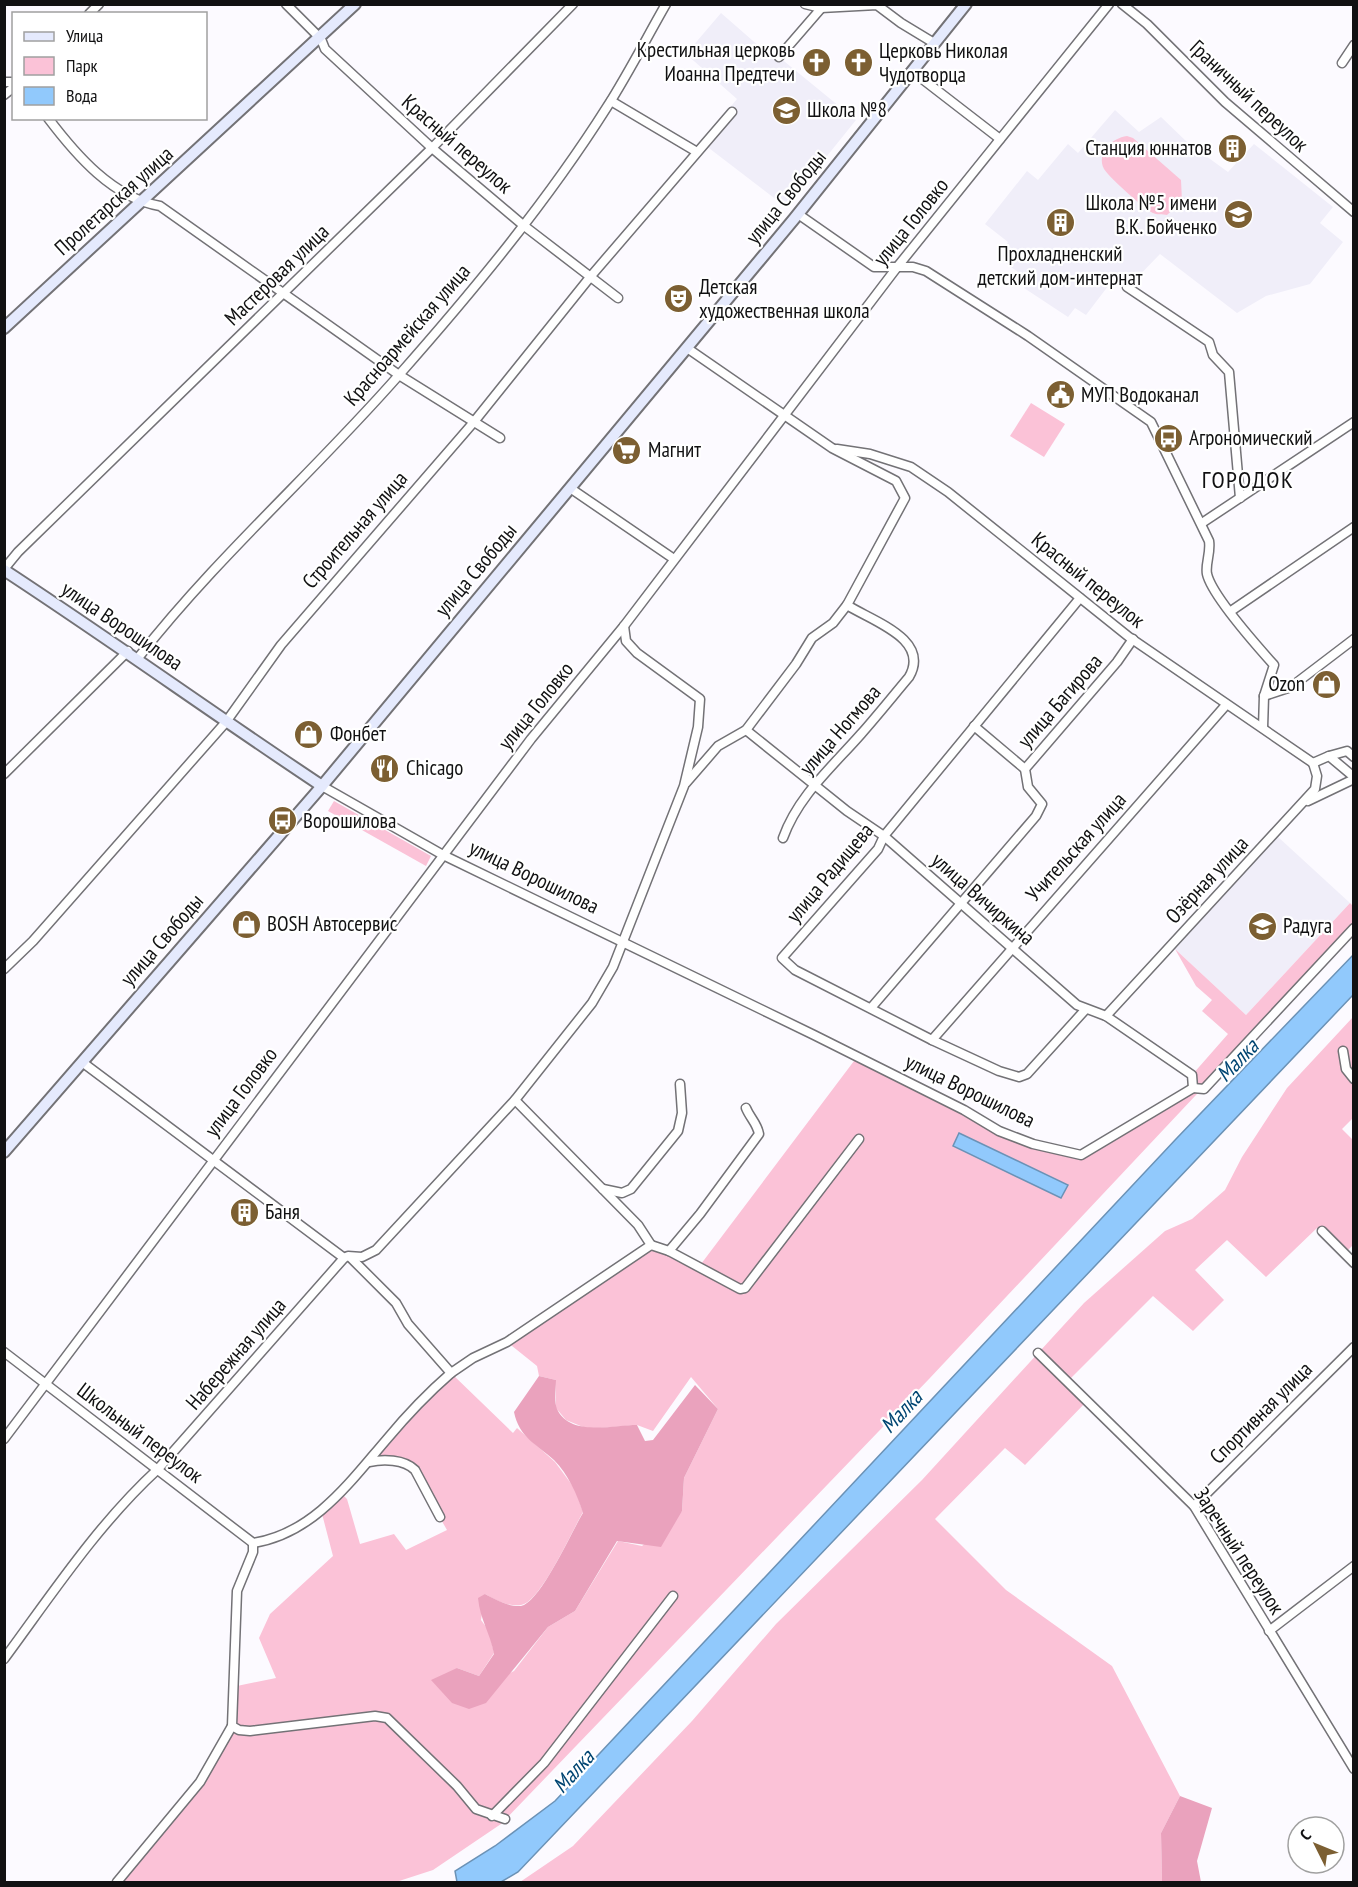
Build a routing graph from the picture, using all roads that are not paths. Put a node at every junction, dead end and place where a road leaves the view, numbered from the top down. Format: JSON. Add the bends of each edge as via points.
{"nodes":[{"id":1,"x":286,"y":4,"type":"edge"},
{"id":2,"x":355,"y":4,"type":"edge"},
{"id":3,"x":573,"y":4,"type":"edge"},
{"id":4,"x":666,"y":4,"type":"edge"},
{"id":5,"x":805,"y":4,"type":"edge"},
{"id":6,"x":966,"y":4,"type":"edge"},
{"id":7,"x":1109,"y":4,"type":"edge"},
{"id":8,"x":1122,"y":4,"type":"edge"},
{"id":9,"x":877,"y":5,"type":"edge"},
{"id":10,"x":823,"y":7,"type":"edge"},
{"id":11,"x":321,"y":39,"type":"junction"},
{"id":12,"x":934,"y":43,"type":"junction"},
{"id":13,"x":1353,"y":45,"type":"edge"},
{"id":14,"x":779,"y":57,"type":"dead end"},
{"id":15,"x":1342,"y":63,"type":"dead end"},
{"id":16,"x":912,"y":71,"type":"junction"},
{"id":17,"x":611,"y":101,"type":"junction"},
{"id":18,"x":732,"y":112,"type":"dead end"},
{"id":19,"x":50,"y":120,"type":"edge"},
{"id":20,"x":1000,"y":139,"type":"junction"},
{"id":21,"x":432,"y":148,"type":"junction"},
{"id":22,"x":697,"y":152,"type":"junction"},
{"id":23,"x":141,"y":203,"type":"junction"},
{"id":24,"x":1353,"y":212,"type":"edge"},
{"id":25,"x":798,"y":214,"type":"junction"},
{"id":26,"x":523,"y":225,"type":"junction"},
{"id":27,"x":898,"y":266,"type":"junction"},
{"id":28,"x":591,"y":277,"type":"junction"},
{"id":29,"x":1127,"y":287,"type":"dead end"},
{"id":30,"x":282,"y":295,"type":"junction"},
{"id":31,"x":618,"y":298,"type":"dead end"},
{"id":32,"x":4,"y":328,"type":"edge"},
{"id":33,"x":687,"y":348,"type":"junction"},
{"id":34,"x":399,"y":375,"type":"junction"},
{"id":35,"x":784,"y":416,"type":"junction"},
{"id":36,"x":1353,"y":422,"type":"edge"},
{"id":37,"x":473,"y":423,"type":"junction"},
{"id":38,"x":500,"y":438,"type":"dead end"},
{"id":39,"x":832,"y":448,"type":"junction"},
{"id":40,"x":570,"y":488,"type":"junction"},
{"id":41,"x":1240,"y":498,"type":"junction"},
{"id":42,"x":1202,"y":523,"type":"junction"},
{"id":43,"x":1353,"y":527,"type":"edge"},
{"id":44,"x":674,"y":560,"type":"junction"},
{"id":45,"x":4,"y":569,"type":"edge"},
{"id":46,"x":1080,"y":598,"type":"junction"},
{"id":47,"x":847,"y":605,"type":"junction"},
{"id":48,"x":1231,"y":611,"type":"junction"},
{"id":49,"x":624,"y":626,"type":"junction"},
{"id":50,"x":1133,"y":639,"type":"junction"},
{"id":51,"x":1353,"y":639,"type":"edge"},
{"id":52,"x":128,"y":651,"type":"junction"},
{"id":53,"x":138,"y":658,"type":"junction"},
{"id":54,"x":1264,"y":696,"type":"junction"},
{"id":55,"x":1226,"y":705,"type":"junction"},
{"id":56,"x":226,"y":722,"type":"junction"},
{"id":57,"x":974,"y":726,"type":"junction"},
{"id":58,"x":1263,"y":728,"type":"junction"},
{"id":59,"x":746,"y":730,"type":"junction"},
{"id":60,"x":1329,"y":756,"type":"junction"},
{"id":61,"x":1353,"y":757,"type":"edge"},
{"id":62,"x":1313,"y":763,"type":"junction"},
{"id":63,"x":1025,"y":769,"type":"junction"},
{"id":64,"x":4,"y":774,"type":"edge"},
{"id":65,"x":1353,"y":778,"type":"edge"},
{"id":66,"x":814,"y":783,"type":"junction"},
{"id":67,"x":322,"y":786,"type":"junction"},
{"id":68,"x":684,"y":786,"type":"junction"},
{"id":69,"x":1301,"y":804,"type":"junction"},
{"id":70,"x":884,"y":836,"type":"junction"},
{"id":71,"x":783,"y":838,"type":"dead end"},
{"id":72,"x":443,"y":855,"type":"junction"},
{"id":73,"x":960,"y":903,"type":"junction"},
{"id":74,"x":1353,"y":928,"type":"edge"},
{"id":75,"x":623,"y":943,"type":"junction"},
{"id":76,"x":1010,"y":948,"type":"junction"},
{"id":77,"x":4,"y":969,"type":"edge"},
{"id":78,"x":871,"y":1008,"type":"junction"},
{"id":79,"x":1085,"y":1010,"type":"junction"},
{"id":80,"x":1106,"y":1016,"type":"junction"},
{"id":81,"x":932,"y":1040,"type":"junction"},
{"id":82,"x":1343,"y":1051,"type":"dead end"},
{"id":83,"x":82,"y":1062,"type":"junction"},
{"id":84,"x":1353,"y":1079,"type":"edge"},
{"id":85,"x":680,"y":1084,"type":"dead end"},
{"id":86,"x":1193,"y":1088,"type":"junction"},
{"id":87,"x":515,"y":1100,"type":"junction"},
{"id":88,"x":746,"y":1108,"type":"dead end"},
{"id":89,"x":859,"y":1139,"type":"dead end"},
{"id":90,"x":4,"y":1152,"type":"edge"},
{"id":91,"x":212,"y":1160,"type":"junction"},
{"id":92,"x":603,"y":1189,"type":"junction"},
{"id":93,"x":1322,"y":1232,"type":"dead end"},
{"id":94,"x":651,"y":1245,"type":"junction"},
{"id":95,"x":669,"y":1251,"type":"junction"},
{"id":96,"x":346,"y":1257,"type":"junction"},
{"id":97,"x":1353,"y":1263,"type":"edge"},
{"id":98,"x":1353,"y":1347,"type":"edge"},
{"id":99,"x":4,"y":1352,"type":"edge"},
{"id":100,"x":1038,"y":1353,"type":"dead end"},
{"id":101,"x":451,"y":1373,"type":"junction"},
{"id":102,"x":46,"y":1384,"type":"junction"},
{"id":103,"x":4,"y":1439,"type":"edge"},
{"id":104,"x":368,"y":1462,"type":"junction"},
{"id":105,"x":158,"y":1469,"type":"junction"},
{"id":106,"x":1194,"y":1506,"type":"junction"},
{"id":107,"x":440,"y":1517,"type":"dead end"},
{"id":108,"x":253,"y":1543,"type":"junction"},
{"id":109,"x":1353,"y":1566,"type":"edge"},
{"id":110,"x":673,"y":1596,"type":"dead end"},
{"id":111,"x":1269,"y":1630,"type":"junction"},
{"id":112,"x":4,"y":1659,"type":"edge"},
{"id":113,"x":232,"y":1726,"type":"junction"},
{"id":114,"x":1352,"y":1764,"type":"edge"},
{"id":115,"x":492,"y":1816,"type":"junction"},
{"id":116,"x":505,"y":1819,"type":"dead end"},
{"id":117,"x":117,"y":1882,"type":"edge"}],
"edges":[{"from":1,"to":11,"type":"street","name":"Красный переулок"},
{"from":2,"to":11,"type":"main road","name":"Пролетарская улица"},
{"from":3,"to":21,"type":"street","name":"Мастеровая улица"},
{"from":4,"to":17,"type":"street","name":"Красноармейская улица"},
{"from":5,"to":10,"type":"street"},
{"from":6,"to":12,"type":"main road","name":"улица Свободы"},
{"from":7,"to":20,"type":"street","name":"улица Головко"},
{"from":8,"to":24,"type":"street","name":"Граничный переулок","via":[[1225,102]]},
{"from":9,"to":10,"type":"street"},
{"from":9,"to":12,"type":"street"},
{"from":10,"to":14,"type":"street"},
{"from":11,"to":21,"type":"street","name":"Красный переулок","via":[[325,49]]},
{"from":11,"to":23,"type":"main road","name":"Пролетарская улица"},
{"from":12,"to":16,"type":"main road","name":"улица Свободы"},
{"from":13,"to":15,"type":"street"},
{"from":16,"to":20,"type":"street"},
{"from":16,"to":25,"type":"main road","name":"улица Свободы"},
{"from":17,"to":22,"type":"street"},
{"from":17,"to":26,"type":"street","name":"Красноармейская улица"},
{"from":18,"to":22,"type":"street","name":"Строительная улица"},
{"from":19,"to":23,"type":"street","via":[[82,162]]},
{"from":20,"to":27,"type":"street","name":"улица Головко"},
{"from":21,"to":26,"type":"street","name":"Красный переулок"},
{"from":21,"to":30,"type":"street","name":"Мастеровая улица"},
{"from":22,"to":28,"type":"street","name":"Строительная улица"},
{"from":23,"to":30,"type":"street","via":[[160,206]]},
{"from":23,"to":32,"type":"main road","name":"Пролетарская улица"},
{"from":25,"to":27,"type":"street","via":[[874,267]]},
{"from":25,"to":33,"type":"main road","name":"улица Свободы"},
{"from":26,"to":28,"type":"street","name":"Красный переулок"},
{"from":26,"to":34,"type":"street","name":"Красноармейская улица"},
{"from":27,"to":35,"type":"street","name":"улица Головко"},
{"from":27,"to":42,"type":"street","via":[[926,271],[960,291],[1151,422]]},
{"from":28,"to":31,"type":"street","name":"Красный переулок"},
{"from":28,"to":37,"type":"street","name":"Строительная улица"},
{"from":29,"to":41,"type":"street","via":[[1209,342],[1213,355],[1229,372]]},
{"from":30,"to":34,"type":"street"},
{"from":30,"to":45,"type":"street","name":"Мастеровая улица"},
{"from":33,"to":35,"type":"street","name":"Красный переулок"},
{"from":33,"to":40,"type":"main road","name":"улица Свободы"},
{"from":34,"to":37,"type":"street"},
{"from":34,"to":53,"type":"street","name":"Красноармейская улица","via":[[197,586]]},
{"from":35,"to":39,"type":"street","name":"Красный переулок"},
{"from":35,"to":44,"type":"street","name":"улица Головко"},
{"from":36,"to":41,"type":"street"},
{"from":37,"to":38,"type":"street"},
{"from":37,"to":56,"type":"street","name":"Строительная улица","via":[[281,645]]},
{"from":39,"to":46,"type":"street","name":"Красный переулок","via":[[870,454],[911,467]]},
{"from":39,"to":47,"type":"street","name":"Красный переулок","via":[[896,481],[905,498]]},
{"from":40,"to":44,"type":"street"},
{"from":40,"to":67,"type":"main road","name":"улица Свободы"},
{"from":41,"to":42,"type":"street"},
{"from":42,"to":48,"type":"street","via":[[1211,554],[1206,570],[1211,588]]},
{"from":43,"to":48,"type":"street"},
{"from":44,"to":49,"type":"street","name":"улица Головко"},
{"from":45,"to":52,"type":"main road","name":"улица Ворошилова"},
{"from":46,"to":50,"type":"street","name":"Красный переулок"},
{"from":46,"to":57,"type":"street","name":"улица Радищева"},
{"from":47,"to":59,"type":"street","via":[[833,623],[812,638]]},
{"from":47,"to":66,"type":"street","name":"улица Ногмова","via":[[907,641],[915,660],[909,677]]},
{"from":48,"to":54,"type":"street","via":[[1274,665]]},
{"from":49,"to":68,"type":"street","via":[[626,641],[637,653],[700,699],[698,727]]},
{"from":49,"to":72,"type":"street","name":"улица Головко"},
{"from":50,"to":55,"type":"street","name":"Красный переулок"},
{"from":50,"to":63,"type":"street","name":"улица Багирова"},
{"from":51,"to":54,"type":"street","via":[[1291,687]]},
{"from":52,"to":53,"type":"main road","name":"улица Ворошилова"},
{"from":52,"to":64,"type":"street"},
{"from":53,"to":56,"type":"main road","name":"улица Ворошилова"},
{"from":54,"to":58,"type":"street"},
{"from":55,"to":58,"type":"street","name":"Красный переулок"},
{"from":55,"to":76,"type":"street","name":"Учительская улица"},
{"from":56,"to":67,"type":"main road","name":"улица Ворошилова"},
{"from":56,"to":77,"type":"street","name":"Строительная улица"},
{"from":57,"to":63,"type":"street"},
{"from":57,"to":70,"type":"street","name":"улица Радищева"},
{"from":58,"to":62,"type":"street","name":"Красный переулок"},
{"from":59,"to":66,"type":"street","name":"улица Вичиркина"},
{"from":59,"to":68,"type":"street","via":[[718,746]]},
{"from":60,"to":61,"type":"street","via":[[1347,751]]},
{"from":60,"to":62,"type":"street"},
{"from":60,"to":65,"type":"street"},
{"from":62,"to":69,"type":"street","name":"Озёрная улица","via":[[1315,789]]},
{"from":63,"to":73,"type":"street","name":"улица Багирова","via":[[1028,787],[1040,799],[1041,809]]},
{"from":65,"to":69,"type":"street"},
{"from":66,"to":70,"type":"street","name":"улица Вичиркина"},
{"from":66,"to":71,"type":"street","name":"улица Ногмова"},
{"from":67,"to":72,"type":"street","name":"улица Ворошилова"},
{"from":67,"to":83,"type":"main road","name":"улица Свободы"},
{"from":68,"to":75,"type":"street"},
{"from":69,"to":80,"type":"street","name":"Озёрная улица"},
{"from":70,"to":73,"type":"street","name":"улица Вичиркина"},
{"from":70,"to":78,"type":"street","name":"улица Радищева","via":[[878,849],[782,958],[795,970]]},
{"from":72,"to":75,"type":"street","name":"улица Ворошилова"},
{"from":72,"to":91,"type":"street","name":"улица Головко"},
{"from":73,"to":76,"type":"street","name":"улица Вичиркина"},
{"from":73,"to":78,"type":"street","name":"улица Багирова"},
{"from":74,"to":86,"type":"street","via":[[1204,1089]]},
{"from":75,"to":86,"type":"street","name":"улица Ворошилова","via":[[1032,1144],[1081,1155]]},
{"from":75,"to":87,"type":"street","via":[[592,1003]]},
{"from":76,"to":79,"type":"street","name":"улица Вичиркина"},
{"from":76,"to":81,"type":"street","name":"Учительская улица"},
{"from":78,"to":81,"type":"street","name":"улица Радищева"},
{"from":79,"to":80,"type":"street","name":"улица Вичиркина"},
{"from":79,"to":81,"type":"street","name":"улица Радищева","via":[[1027,1074],[1019,1077]]},
{"from":80,"to":86,"type":"street","name":"улица Вичиркина","via":[[1192,1075]]},
{"from":82,"to":84,"type":"street","via":[[1346,1069]]},
{"from":83,"to":90,"type":"main road","name":"улица Свободы"},
{"from":83,"to":91,"type":"street"},
{"from":85,"to":92,"type":"street","via":[[682,1113],[678,1131],[631,1189],[622,1193]]},
{"from":87,"to":92,"type":"street"},
{"from":87,"to":96,"type":"street","via":[[375,1250],[362,1257]]},
{"from":88,"to":95,"type":"street","via":[[759,1134]]},
{"from":89,"to":95,"type":"street","via":[[746,1288],[740,1289]]},
{"from":91,"to":96,"type":"street"},
{"from":91,"to":102,"type":"street","name":"улица Головко"},
{"from":92,"to":94,"type":"street","via":[[638,1225]]},
{"from":93,"to":97,"type":"street"},
{"from":94,"to":95,"type":"street"},
{"from":94,"to":101,"type":"street","via":[[507,1342]]},
{"from":96,"to":101,"type":"street","via":[[357,1261],[396,1303],[408,1324]]},
{"from":96,"to":105,"type":"street","name":"Набережная улица"},
{"from":98,"to":106,"type":"street","name":"Спортивная улица"},
{"from":99,"to":102,"type":"street","name":"Школьный переулок"},
{"from":100,"to":106,"type":"street","name":"Заречный переулок"},
{"from":101,"to":104,"type":"street","via":[[429,1392]]},
{"from":102,"to":103,"type":"street","name":"улица Головко"},
{"from":102,"to":105,"type":"street","name":"Школьный переулок"},
{"from":104,"to":107,"type":"street","via":[[381,1459],[409,1464]]},
{"from":104,"to":108,"type":"street","via":[[341,1493],[292,1531],[273,1540]]},
{"from":105,"to":108,"type":"street","name":"Школьный переулок"},
{"from":105,"to":112,"type":"street","name":"Набережная улица","via":[[72,1568]]},
{"from":106,"to":111,"type":"street","name":"Заречный переулок"},
{"from":108,"to":113,"type":"street","via":[[237,1591]]},
{"from":109,"to":111,"type":"street"},
{"from":110,"to":115,"type":"street","via":[[544,1763]]},
{"from":111,"to":114,"type":"street","name":"Заречный переулок"},
{"from":113,"to":115,"type":"street","via":[[250,1731],[375,1716],[387,1718],[476,1809]]},
{"from":113,"to":117,"type":"street","via":[[200,1782]]},
{"from":115,"to":116,"type":"street"}]}
